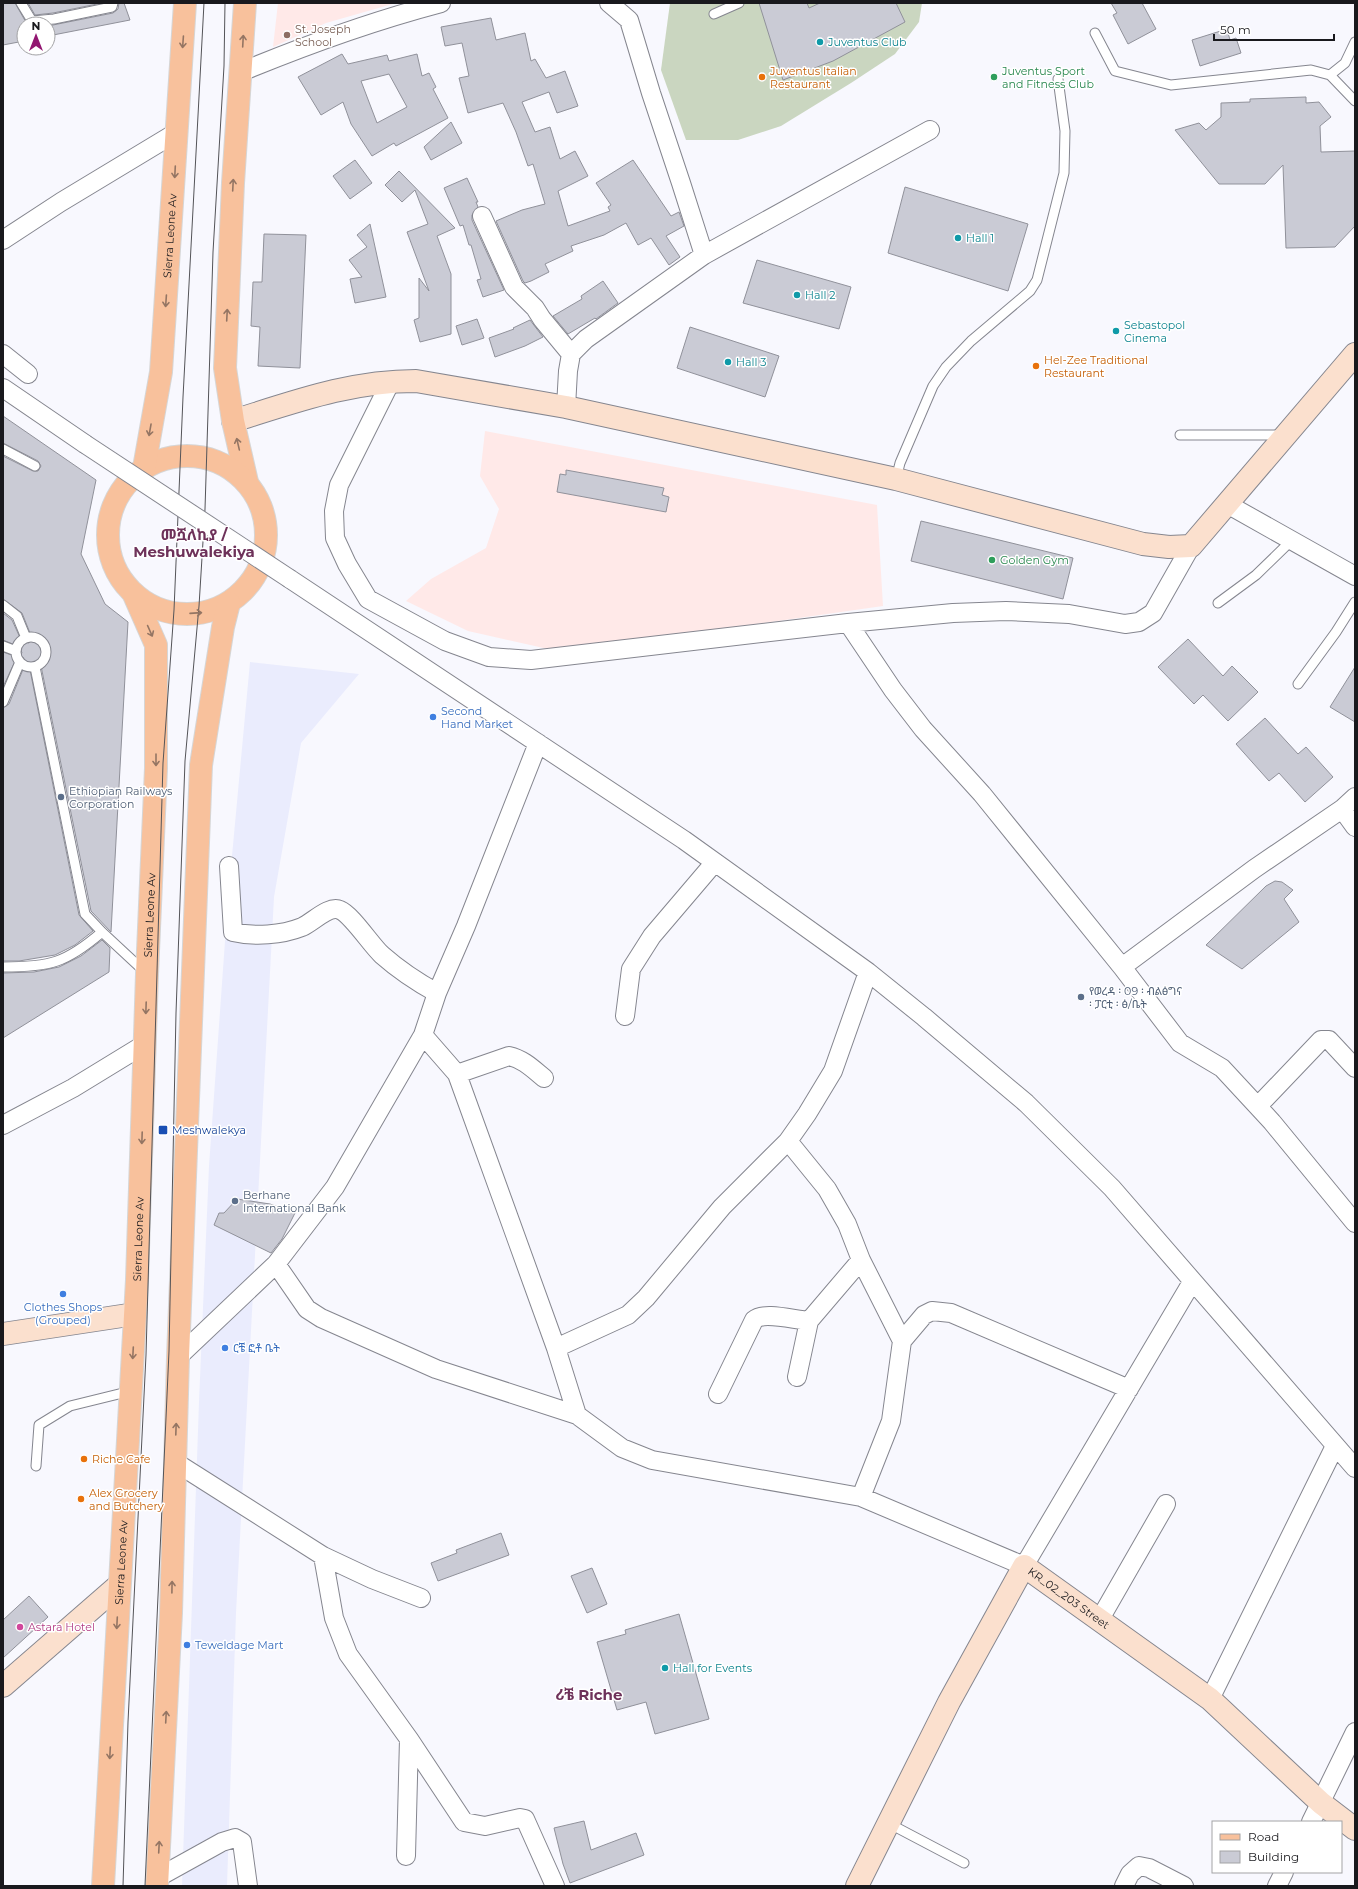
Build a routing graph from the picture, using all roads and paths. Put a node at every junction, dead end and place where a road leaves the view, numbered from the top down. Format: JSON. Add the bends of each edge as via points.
{"nodes":[{"id":1,"x":21,"y":3,"type":"edge"},
{"id":2,"x":113,"y":3,"type":"edge"},
{"id":3,"x":186,"y":3,"type":"edge"},
{"id":4,"x":245,"y":3,"type":"edge"},
{"id":5,"x":441,"y":3,"type":"edge"},
{"id":6,"x":609,"y":3,"type":"edge"},
{"id":7,"x":739,"y":3,"type":"edge"},
{"id":8,"x":714,"y":14,"type":"dead end"},
{"id":9,"x":1095,"y":33,"type":"dead end"},
{"id":10,"x":1355,"y":42,"type":"edge"},
{"id":11,"x":241,"y":72,"type":"junction"},
{"id":12,"x":1330,"y":75,"type":"junction"},
{"id":13,"x":1058,"y":79,"type":"dead end"},
{"id":14,"x":1355,"y":101,"type":"edge"},
{"id":15,"x":930,"y":130,"type":"dead end"},
{"id":16,"x":177,"y":132,"type":"junction"},
{"id":17,"x":482,"y":216,"type":"dead end"},
{"id":18,"x":3,"y":240,"type":"edge"},
{"id":19,"x":704,"y":255,"type":"junction"},
{"id":20,"x":3,"y":354,"type":"edge"},
{"id":21,"x":571,"y":354,"type":"junction"},
{"id":22,"x":1355,"y":354,"type":"edge"},
{"id":23,"x":28,"y":374,"type":"dead end"},
{"id":24,"x":391,"y":382,"type":"junction"},
{"id":25,"x":3,"y":388,"type":"edge"},
{"id":26,"x":566,"y":407,"type":"junction"},
{"id":27,"x":233,"y":420,"type":"junction"},
{"id":28,"x":1180,"y":435,"type":"dead end"},
{"id":29,"x":1286,"y":435,"type":"junction"},
{"id":30,"x":3,"y":449,"type":"edge"},
{"id":31,"x":35,"y":466,"type":"dead end"},
{"id":32,"x":144,"y":468,"type":"junction"},
{"id":33,"x":896,"y":479,"type":"junction"},
{"id":34,"x":247,"y":482,"type":"junction"},
{"id":35,"x":1227,"y":504,"type":"junction"},
{"id":36,"x":1292,"y":540,"type":"junction"},
{"id":37,"x":1191,"y":546,"type":"junction"},
{"id":38,"x":1355,"y":576,"type":"edge"},
{"id":39,"x":134,"y":595,"type":"junction"},
{"id":40,"x":1355,"y":602,"type":"edge"},
{"id":41,"x":229,"y":603,"type":"junction"},
{"id":42,"x":1218,"y":603,"type":"dead end"},
{"id":43,"x":3,"y":605,"type":"edge"},
{"id":44,"x":848,"y":623,"type":"junction"},
{"id":45,"x":26,"y":638,"type":"junction"},
{"id":46,"x":3,"y":646,"type":"edge"},
{"id":47,"x":16,"y":651,"type":"junction"},
{"id":48,"x":20,"y":662,"type":"junction"},
{"id":49,"x":35,"y":667,"type":"junction"},
{"id":50,"x":1298,"y":684,"type":"dead end"},
{"id":51,"x":3,"y":702,"type":"edge"},
{"id":52,"x":538,"y":742,"type":"junction"},
{"id":53,"x":1349,"y":803,"type":"edge"},
{"id":54,"x":1355,"y":827,"type":"edge"},
{"id":55,"x":715,"y":862,"type":"junction"},
{"id":56,"x":230,"y":866,"type":"dead end"},
{"id":57,"x":102,"y":932,"type":"junction"},
{"id":58,"x":3,"y":968,"type":"edge"},
{"id":59,"x":1122,"y":968,"type":"junction"},
{"id":60,"x":868,"y":972,"type":"junction"},
{"id":61,"x":147,"y":974,"type":"junction"},
{"id":62,"x":437,"y":993,"type":"junction"},
{"id":63,"x":625,"y":1016,"type":"dead end"},
{"id":64,"x":423,"y":1035,"type":"junction"},
{"id":65,"x":145,"y":1044,"type":"junction"},
{"id":66,"x":1355,"y":1068,"type":"edge"},
{"id":67,"x":457,"y":1074,"type":"junction"},
{"id":68,"x":544,"y":1078,"type":"dead end"},
{"id":69,"x":1258,"y":1106,"type":"junction"},
{"id":70,"x":3,"y":1125,"type":"edge"},
{"id":71,"x":788,"y":1141,"type":"junction"},
{"id":72,"x":1355,"y":1223,"type":"edge"},
{"id":73,"x":861,"y":1260,"type":"junction"},
{"id":74,"x":276,"y":1264,"type":"junction"},
{"id":75,"x":1192,"y":1282,"type":"junction"},
{"id":76,"x":135,"y":1314,"type":"junction"},
{"id":77,"x":809,"y":1321,"type":"junction"},
{"id":78,"x":3,"y":1334,"type":"edge"},
{"id":79,"x":902,"y":1341,"type":"junction"},
{"id":80,"x":556,"y":1348,"type":"junction"},
{"id":81,"x":178,"y":1357,"type":"junction"},
{"id":82,"x":797,"y":1377,"type":"dead end"},
{"id":83,"x":1129,"y":1390,"type":"junction"},
{"id":84,"x":131,"y":1391,"type":"junction"},
{"id":85,"x":718,"y":1394,"type":"dead end"},
{"id":86,"x":577,"y":1415,"type":"junction"},
{"id":87,"x":1336,"y":1446,"type":"junction"},
{"id":88,"x":175,"y":1462,"type":"junction"},
{"id":89,"x":36,"y":1466,"type":"dead end"},
{"id":90,"x":1355,"y":1468,"type":"edge"},
{"id":91,"x":861,"y":1497,"type":"junction"},
{"id":92,"x":1166,"y":1504,"type":"dead end"},
{"id":93,"x":323,"y":1556,"type":"junction"},
{"id":94,"x":1024,"y":1566,"type":"junction"},
{"id":95,"x":119,"y":1585,"type":"junction"},
{"id":96,"x":421,"y":1598,"type":"dead end"},
{"id":97,"x":1100,"y":1619,"type":"junction"},
{"id":98,"x":3,"y":1686,"type":"edge"},
{"id":99,"x":1210,"y":1699,"type":"junction"},
{"id":100,"x":1355,"y":1732,"type":"edge"},
{"id":101,"x":409,"y":1739,"type":"junction"},
{"id":102,"x":1321,"y":1803,"type":"junction"},
{"id":103,"x":1312,"y":1821,"type":"edge"},
{"id":104,"x":888,"y":1823,"type":"junction"},
{"id":105,"x":1355,"y":1829,"type":"edge"},
{"id":106,"x":406,"y":1856,"type":"dead end"},
{"id":107,"x":964,"y":1862,"type":"dead end"},
{"id":108,"x":1284,"y":1873,"type":"edge"},
{"id":109,"x":157,"y":1882,"type":"edge"},
{"id":110,"x":104,"y":1886,"type":"edge"},
{"id":111,"x":248,"y":1886,"type":"edge"},
{"id":112,"x":555,"y":1886,"type":"edge"},
{"id":113,"x":857,"y":1886,"type":"edge"},
{"id":114,"x":1124,"y":1886,"type":"edge"},
{"id":115,"x":1184,"y":1886,"type":"edge"},
{"id":116,"x":1277,"y":1886,"type":"edge"}],
"edges":[{"from":1,"to":2,"type":"lane","via":[[32,21],[112,7]]},
{"from":3,"to":16,"type":"main road","name":"Sierra Leone Av","one_way":true},
{"from":11,"to":4,"type":"main road","one_way":true},
{"from":5,"to":11,"type":"street","via":[[330,38]]},
{"from":6,"to":19,"type":"street","via":[[629,20]]},
{"from":7,"to":8,"type":"lane"},
{"from":9,"to":12,"type":"lane","via":[[1115,71],[1171,85],[1311,70]]},
{"from":10,"to":12,"type":"lane","via":[[1345,63]]},
{"from":27,"to":11,"type":"main road","one_way":true,"via":[[225,368]]},
{"from":12,"to":14,"type":"lane"},
{"from":13,"to":33,"type":"lane","via":[[1065,131],[1064,173],[1037,280],[1030,291],[971,341],[946,367],[933,386],[900,462]]},
{"from":15,"to":19,"type":"street"},
{"from":16,"to":18,"type":"street"},
{"from":16,"to":32,"type":"main road","name":"Sierra Leone Av","one_way":true,"via":[[161,372]]},
{"from":17,"to":21,"type":"street","via":[[514,287],[535,308]]},
{"from":19,"to":21,"type":"street","via":[[586,339]]},
{"from":20,"to":23,"type":"street"},
{"from":21,"to":26,"type":"street"},
{"from":22,"to":29,"type":"street"},
{"from":24,"to":26,"type":"street","via":[[416,382]]},
{"from":24,"to":27,"type":"street","via":[[343,388]]},
{"from":24,"to":44,"type":"street","via":[[339,485],[334,512],[335,538],[368,599],[445,642],[489,657],[531,660]]},
{"from":25,"to":52,"type":"street","bridge":true},
{"from":26,"to":33,"type":"street"},
{"from":34,"to":27,"type":"main road","one_way":true},
{"from":28,"to":29,"type":"lane"},
{"from":29,"to":35,"type":"street"},
{"from":30,"to":31,"type":"lane"},
{"from":32,"to":34,"type":"main road","via":[[170,457],[198,456],[224,465]]},
{"from":32,"to":39,"type":"main road","via":[[122,488],[109,515],[107,544],[116,572]]},
{"from":33,"to":37,"type":"street","via":[[1143,544]]},
{"from":34,"to":41,"type":"main road","via":[[264,512],[267,547],[254,579]]},
{"from":35,"to":36,"type":"street"},
{"from":35,"to":37,"type":"street"},
{"from":36,"to":38,"type":"street"},
{"from":36,"to":42,"type":"lane","via":[[1256,575]]},
{"from":37,"to":44,"type":"street","via":[[1153,613],[1139,622],[1125,624],[1069,614],[1006,611],[938,614]]},
{"from":39,"to":41,"type":"main road","one_way":true,"via":[[156,608],[180,615],[206,613]]},
{"from":39,"to":61,"type":"main road","name":"Sierra Leone Av","one_way":true,"via":[[156,645],[156,768]]},
{"from":40,"to":50,"type":"lane"},
{"from":41,"to":81,"type":"main road","via":[[201,765]]},
{"from":43,"to":45,"type":"lane","via":[[18,616]]},
{"from":44,"to":59,"type":"street","via":[[923,729],[982,794]]},
{"from":45,"to":47,"type":"lane","via":[[21,641]]},
{"from":45,"to":49,"type":"lane","via":[[38,639],[45,647],[45,659]]},
{"from":46,"to":47,"type":"lane"},
{"from":47,"to":48,"type":"lane"},
{"from":48,"to":49,"type":"lane","via":[[25,666]]},
{"from":48,"to":51,"type":"lane"},
{"from":49,"to":57,"type":"lane","via":[[85,914]]},
{"from":52,"to":55,"type":"street"},
{"from":52,"to":62,"type":"street"},
{"from":53,"to":54,"type":"street"},
{"from":53,"to":59,"type":"street","via":[[1254,869]]},
{"from":55,"to":60,"type":"street"},
{"from":55,"to":63,"type":"street","via":[[652,936],[631,969]]},
{"from":56,"to":62,"type":"street","via":[[233,932],[246,935],[281,932],[302,927],[333,909],[341,910],[381,954],[406,975]]},
{"from":57,"to":58,"type":"lane","via":[[81,950],[53,964],[29,968]]},
{"from":57,"to":61,"type":"lane"},
{"from":59,"to":69,"type":"street","via":[[1180,1043],[1222,1068]]},
{"from":60,"to":71,"type":"street","via":[[833,1071]]},
{"from":60,"to":75,"type":"street","via":[[1026,1103],[1112,1188]]},
{"from":61,"to":65,"type":"main road","name":"Sierra Leone Av","one_way":true},
{"from":62,"to":64,"type":"street"},
{"from":64,"to":67,"type":"street"},
{"from":64,"to":74,"type":"street","via":[[335,1187]]},
{"from":65,"to":70,"type":"street","via":[[73,1088]]},
{"from":65,"to":76,"type":"main road","name":"Sierra Leone Av","one_way":true},
{"from":66,"to":69,"type":"street","via":[[1329,1040],[1321,1040]]},
{"from":67,"to":68,"type":"street","via":[[509,1056],[517,1057]]},
{"from":67,"to":80,"type":"street"},
{"from":69,"to":72,"type":"street"},
{"from":71,"to":73,"type":"street","via":[[827,1189],[847,1224]]},
{"from":71,"to":80,"type":"street","via":[[722,1207],[646,1298],[628,1315]]},
{"from":73,"to":77,"type":"street"},
{"from":73,"to":79,"type":"street"},
{"from":74,"to":81,"type":"street"},
{"from":74,"to":86,"type":"street","via":[[307,1309],[321,1318],[436,1369]]},
{"from":75,"to":83,"type":"street"},
{"from":75,"to":87,"type":"street"},
{"from":76,"to":78,"type":"street"},
{"from":76,"to":84,"type":"main road","name":"Sierra Leone Av","one_way":true},
{"from":77,"to":82,"type":"street"},
{"from":77,"to":85,"type":"street","via":[[765,1315],[754,1320]]},
{"from":79,"to":83,"type":"street","via":[[924,1315],[932,1311],[951,1313]]},
{"from":79,"to":91,"type":"street","via":[[891,1421]]},
{"from":80,"to":86,"type":"street"},
{"from":88,"to":81,"type":"main road","one_way":true},
{"from":83,"to":94,"type":"street"},
{"from":84,"to":89,"type":"lane","via":[[70,1406],[39,1425]]},
{"from":84,"to":95,"type":"main road","name":"Sierra Leone Av"},
{"from":86,"to":91,"type":"street","via":[[622,1448],[652,1460]]},
{"from":87,"to":90,"type":"street"},
{"from":87,"to":99,"type":"street"},
{"from":88,"to":93,"type":"street"},
{"from":109,"to":88,"type":"main road","one_way":true,"via":[[171,1613]]},
{"from":91,"to":94,"type":"street"},
{"from":92,"to":97,"type":"street"},
{"from":93,"to":96,"type":"street"},
{"from":93,"to":101,"type":"street","via":[[334,1618],[348,1654]]},
{"from":94,"to":97,"type":"street","name":"KR_02_203 Street"},
{"from":94,"to":104,"type":"street","name":"KR_02_203 Street","via":[[949,1702]]},
{"from":95,"to":98,"type":"street"},
{"from":95,"to":110,"type":"main road","name":"Sierra Leone Av","one_way":true},
{"from":97,"to":99,"type":"street","name":"KR_02_203 Street"},
{"from":99,"to":102,"type":"street","name":"KR_02_203 Street"},
{"from":100,"to":102,"type":"street"},
{"from":101,"to":106,"type":"street"},
{"from":101,"to":112,"type":"street","via":[[464,1822],[485,1826],[525,1819]]},
{"from":102,"to":103,"type":"street"},
{"from":102,"to":105,"type":"street","name":"KR_02_203 Street"},
{"from":104,"to":107,"type":"lane"},
{"from":104,"to":113,"type":"street","name":"KR_02_203 Street"},
{"from":108,"to":116,"type":"street"},
{"from":109,"to":111,"type":"street","via":[[222,1842],[235,1838],[242,1842]]},
{"from":114,"to":115,"type":"street","via":[[1138,1866],[1149,1868]]}]}
